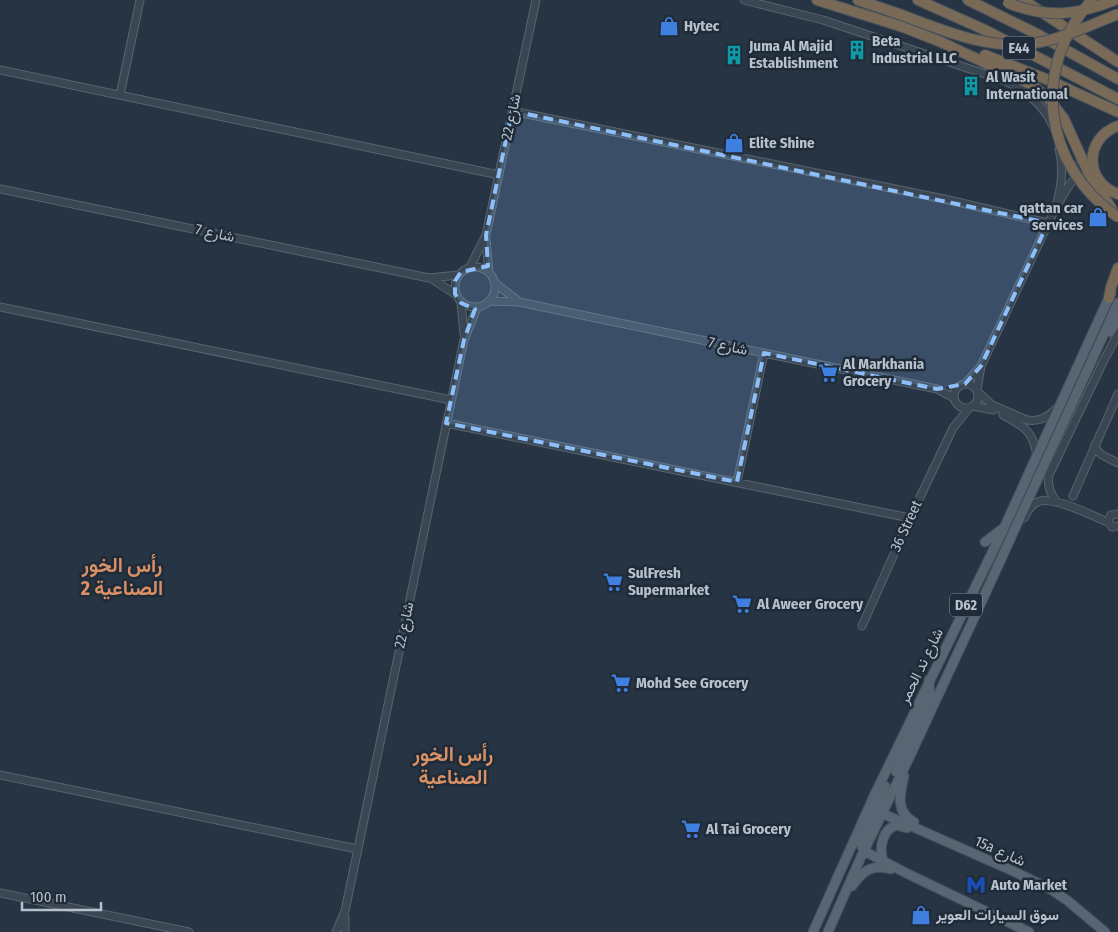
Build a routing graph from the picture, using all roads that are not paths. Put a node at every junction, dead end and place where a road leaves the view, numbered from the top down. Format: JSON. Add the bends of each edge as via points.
{"nodes":[{"id":1,"x":140,"y":0,"type":"edge"},
{"id":2,"x":536,"y":0,"type":"edge"},
{"id":3,"x":744,"y":0,"type":"edge"},
{"id":4,"x":816,"y":0,"type":"edge"},
{"id":5,"x":858,"y":0,"type":"edge"},
{"id":6,"x":918,"y":0,"type":"edge"},
{"id":7,"x":968,"y":0,"type":"edge"},
{"id":8,"x":1023,"y":0,"type":"edge"},
{"id":9,"x":1092,"y":0,"type":"edge"},
{"id":10,"x":1115,"y":0,"type":"edge"},
{"id":11,"x":1005,"y":1,"type":"edge"},
{"id":12,"x":1118,"y":14,"type":"edge"},
{"id":13,"x":941,"y":42,"type":"junction"},
{"id":14,"x":1118,"y":62,"type":"edge"},
{"id":15,"x":0,"y":70,"type":"edge"},
{"id":16,"x":1118,"y":79,"type":"edge"},
{"id":17,"x":120,"y":95,"type":"junction"},
{"id":18,"x":1118,"y":99,"type":"edge"},
{"id":19,"x":512,"y":111,"type":"junction"},
{"id":20,"x":1118,"y":112,"type":"edge"},
{"id":21,"x":1118,"y":126,"type":"edge"},
{"id":22,"x":1062,"y":169,"type":"junction"},
{"id":23,"x":499,"y":175,"type":"junction"},
{"id":24,"x":0,"y":189,"type":"edge"},
{"id":25,"x":1118,"y":194,"type":"edge"},
{"id":26,"x":1055,"y":209,"type":"junction"},
{"id":27,"x":1118,"y":219,"type":"edge"},
{"id":28,"x":1048,"y":223,"type":"junction"},
{"id":29,"x":486,"y":234,"type":"junction"},
{"id":30,"x":470,"y":267,"type":"junction"},
{"id":31,"x":1118,"y":268,"type":"edge"},
{"id":32,"x":489,"y":272,"type":"junction"},
{"id":33,"x":458,"y":275,"type":"junction"},
{"id":34,"x":1118,"y":277,"type":"edge"},
{"id":35,"x":429,"y":278,"type":"junction"},
{"id":36,"x":495,"y":283,"type":"junction"},
{"id":37,"x":455,"y":294,"type":"junction"},
{"id":38,"x":1113,"y":300,"type":"edge"},
{"id":39,"x":490,"y":301,"type":"junction"},
{"id":40,"x":519,"y":302,"type":"junction"},
{"id":41,"x":461,"y":303,"type":"junction"},
{"id":42,"x":0,"y":307,"type":"edge"},
{"id":43,"x":477,"y":308,"type":"junction"},
{"id":44,"x":1118,"y":318,"type":"edge"},
{"id":45,"x":1118,"y":334,"type":"edge"},
{"id":46,"x":464,"y":340,"type":"junction"},
{"id":47,"x":764,"y":354,"type":"junction"},
{"id":48,"x":981,"y":366,"type":"junction"},
{"id":49,"x":1088,"y":368,"type":"junction"},
{"id":50,"x":962,"y":384,"type":"junction"},
{"id":51,"x":937,"y":389,"type":"junction"},
{"id":52,"x":977,"y":391,"type":"junction"},
{"id":53,"x":1118,"y":394,"type":"edge"},
{"id":54,"x":450,"y":400,"type":"junction"},
{"id":55,"x":955,"y":400,"type":"junction"},
{"id":56,"x":1062,"y":402,"type":"junction"},
{"id":57,"x":970,"y":407,"type":"junction"},
{"id":58,"x":446,"y":423,"type":"junction"},
{"id":59,"x":953,"y":428,"type":"junction"},
{"id":60,"x":1095,"y":444,"type":"junction"},
{"id":61,"x":1099,"y":453,"type":"junction"},
{"id":62,"x":1036,"y":455,"type":"junction"},
{"id":63,"x":1089,"y":459,"type":"junction"},
{"id":64,"x":1118,"y":463,"type":"edge"},
{"id":65,"x":737,"y":482,"type":"junction"},
{"id":66,"x":1073,"y":496,"type":"dead end"},
{"id":67,"x":1057,"y":502,"type":"junction"},
{"id":68,"x":1118,"y":508,"type":"edge"},
{"id":69,"x":1085,"y":514,"type":"junction"},
{"id":70,"x":1113,"y":515,"type":"edge"},
{"id":71,"x":910,"y":518,"type":"junction"},
{"id":72,"x":1115,"y":526,"type":"edge"},
{"id":73,"x":1004,"y":528,"type":"junction"},
{"id":74,"x":1013,"y":532,"type":"junction"},
{"id":75,"x":985,"y":542,"type":"dead end"},
{"id":76,"x":862,"y":626,"type":"dead end"},
{"id":77,"x":929,"y":680,"type":"junction"},
{"id":78,"x":909,"y":758,"type":"junction"},
{"id":79,"x":0,"y":774,"type":"edge"},
{"id":80,"x":889,"y":798,"type":"junction"},
{"id":81,"x":875,"y":812,"type":"junction"},
{"id":82,"x":928,"y":835,"type":"junction"},
{"id":83,"x":850,"y":846,"type":"junction"},
{"id":84,"x":358,"y":849,"type":"junction"},
{"id":85,"x":864,"y":851,"type":"junction"},
{"id":86,"x":883,"y":861,"type":"junction"},
{"id":87,"x":908,"y":874,"type":"junction"},
{"id":88,"x":0,"y":893,"type":"edge"},
{"id":89,"x":844,"y":897,"type":"junction"},
{"id":90,"x":345,"y":911,"type":"junction"},
{"id":91,"x":189,"y":932,"type":"edge"},
{"id":92,"x":336,"y":932,"type":"edge"},
{"id":93,"x":345,"y":932,"type":"edge"},
{"id":94,"x":813,"y":932,"type":"edge"},
{"id":95,"x":827,"y":932,"type":"edge"},
{"id":96,"x":1029,"y":932,"type":"edge"},
{"id":97,"x":1105,"y":932,"type":"edge"}],
"edges":[{"from":1,"to":17,"type":"street"},
{"from":2,"to":19,"type":"street","name":"شارع 22"},
{"from":3,"to":22,"type":"street","via":[[823,20],[1011,84],[1031,97],[1047,114],[1057,139]]},
{"from":4,"to":13,"type":"highway"},
{"from":5,"to":12,"type":"highway","bridge":true,"via":[[968,39],[1014,45],[1047,41]]},
{"from":6,"to":18,"type":"highway","number":"E44","via":[[985,30]]},
{"from":7,"to":16,"type":"highway","number":"E44"},
{"from":8,"to":14,"type":"highway"},
{"from":9,"to":27,"type":"highway","bridge":true,"via":[[1071,28],[1058,57],[1053,113],[1061,146],[1075,174],[1092,196]]},
{"from":10,"to":11,"type":"highway","bridge":true,"via":[[1064,14],[1036,12]]},
{"from":13,"to":20,"type":"highway","via":[[980,53]]},
{"from":13,"to":27,"type":"highway","via":[[1023,79],[1047,97],[1064,119],[1088,172]]},
{"from":15,"to":17,"type":"street"},
{"from":17,"to":23,"type":"street"},
{"from":19,"to":23,"type":"street","name":"شارع 22"},
{"from":19,"to":28,"type":"street"},
{"from":21,"to":25,"type":"highway","via":[[1099,139],[1093,161],[1099,181]]},
{"from":22,"to":26,"type":"street"},
{"from":22,"to":26,"type":"street","via":[[1072,164],[1079,172]]},
{"from":23,"to":29,"type":"street","name":"شارع 22"},
{"from":24,"to":35,"type":"street","name":"شارع 7"},
{"from":26,"to":28,"type":"street"},
{"from":28,"to":48,"type":"street"},
{"from":29,"to":30,"type":"street","name":"شارع 22"},
{"from":29,"to":32,"type":"street","name":"شارع 22"},
{"from":30,"to":32,"type":"street"},
{"from":30,"to":33,"type":"street"},
{"from":31,"to":38,"type":"highway","via":[[1111,287]]},
{"from":32,"to":36,"type":"street"},
{"from":33,"to":35,"type":"street","name":"شارع 7"},
{"from":33,"to":37,"type":"street"},
{"from":34,"to":38,"type":"main road","name":"شارع ند الحمر","number":"D62"},
{"from":35,"to":37,"type":"street","name":"شارع 7"},
{"from":36,"to":39,"type":"street"},
{"from":36,"to":40,"type":"street"},
{"from":37,"to":41,"type":"street"},
{"from":38,"to":49,"type":"main road","name":"شارع ند الحمر","number":"D62"},
{"from":38,"to":56,"type":"main road","name":"شارع ند الحمر","number":"D62"},
{"from":39,"to":40,"type":"street","name":"شارع 7"},
{"from":39,"to":43,"type":"street"},
{"from":40,"to":47,"type":"street","name":"شارع 7"},
{"from":41,"to":43,"type":"street"},
{"from":41,"to":46,"type":"street","name":"شارع 22"},
{"from":42,"to":54,"type":"street"},
{"from":43,"to":46,"type":"street","name":"شارع 22"},
{"from":44,"to":49,"type":"main road"},
{"from":45,"to":67,"type":"street","via":[[1049,475],[1048,486]]},
{"from":46,"to":54,"type":"street","name":"شارع 22"},
{"from":47,"to":51,"type":"street","name":"شارع 7"},
{"from":47,"to":65,"type":"street"},
{"from":48,"to":50,"type":"street"},
{"from":48,"to":52,"type":"street"},
{"from":49,"to":74,"type":"main road","name":"شارع ند الحمر","number":"D62"},
{"from":50,"to":51,"type":"street","name":"شارع 7"},
{"from":50,"to":52,"type":"street","via":[[970,384]]},
{"from":50,"to":55,"type":"street","via":[[954,394]]},
{"from":51,"to":55,"type":"street","name":"شارع 7"},
{"from":52,"to":56,"type":"street","via":[[992,406],[1027,420],[1045,418]]},
{"from":52,"to":57,"type":"street","via":[[978,400]]},
{"from":53,"to":60,"type":"street"},
{"from":54,"to":58,"type":"street","name":"شارع 22"},
{"from":55,"to":57,"type":"street","via":[[961,407]]},
{"from":55,"to":59,"type":"street","name":"36 Street"},
{"from":56,"to":62,"type":"main road","name":"شارع ند الحمر","number":"D62"},
{"from":57,"to":59,"type":"street","name":"36 Street"},
{"from":57,"to":62,"type":"street","via":[[990,409],[1022,426],[1032,437]]},
{"from":58,"to":65,"type":"street"},
{"from":58,"to":84,"type":"street","name":"شارع 22"},
{"from":59,"to":71,"type":"street","name":"36 Street"},
{"from":60,"to":61,"type":"street"},
{"from":60,"to":63,"type":"street"},
{"from":61,"to":63,"type":"street"},
{"from":61,"to":64,"type":"street"},
{"from":62,"to":73,"type":"main road","name":"شارع ند الحمر","number":"D62"},
{"from":63,"to":66,"type":"street"},
{"from":65,"to":71,"type":"street"},
{"from":67,"to":69,"type":"street"},
{"from":67,"to":74,"type":"street","via":[[1035,504]]},
{"from":68,"to":70,"type":"street"},
{"from":69,"to":70,"type":"street"},
{"from":69,"to":72,"type":"street"},
{"from":70,"to":72,"type":"street","via":[[1108,519]]},
{"from":71,"to":76,"type":"street","name":"36 Street"},
{"from":73,"to":75,"type":"main road"},
{"from":73,"to":77,"type":"main road","name":"شارع ند الحمر","number":"D62"},
{"from":74,"to":78,"type":"main road","name":"شارع ند الحمر","number":"D62"},
{"from":77,"to":80,"type":"main road","via":[[930,697],[886,794]]},
{"from":77,"to":81,"type":"main road","name":"شارع ند الحمر","number":"D62","via":[[903,735]]},
{"from":78,"to":80,"type":"main road","name":"شارع ند الحمر","number":"D62"},
{"from":78,"to":82,"type":"main road","via":[[900,796],[901,808],[906,817],[924,828]]},
{"from":79,"to":84,"type":"street"},
{"from":80,"to":81,"type":"main road","name":"شارع ند الحمر","number":"D62"},
{"from":81,"to":82,"type":"main road","name":"15a شارع"},
{"from":81,"to":83,"type":"main road","name":"شارع ند الحمر","number":"D62"},
{"from":81,"to":85,"type":"main road","name":"شارع ند الحمر","number":"D62"},
{"from":82,"to":86,"type":"main road","via":[[901,826],[892,827],[882,844]]},
{"from":82,"to":97,"type":"main road","name":"15a شارع","via":[[1052,890]]},
{"from":83,"to":94,"type":"main road","name":"شارع ند الحمر","number":"D62"},
{"from":83,"to":95,"type":"main road","via":[[857,845],[860,852],[831,915]]},
{"from":84,"to":90,"type":"street","name":"شارع 22"},
{"from":85,"to":86,"type":"main road"},
{"from":85,"to":89,"type":"main road","name":"شارع ند الحمر","number":"D62"},
{"from":86,"to":87,"type":"main road"},
{"from":87,"to":89,"type":"main road","via":[[883,867],[871,868],[860,875]]},
{"from":87,"to":96,"type":"main road"},
{"from":88,"to":91,"type":"street"},
{"from":89,"to":95,"type":"main road","name":"شارع ند الحمر","number":"D62"},
{"from":90,"to":92,"type":"street","name":"شارع 22"},
{"from":90,"to":93,"type":"street","name":"شارع 22"}]}
